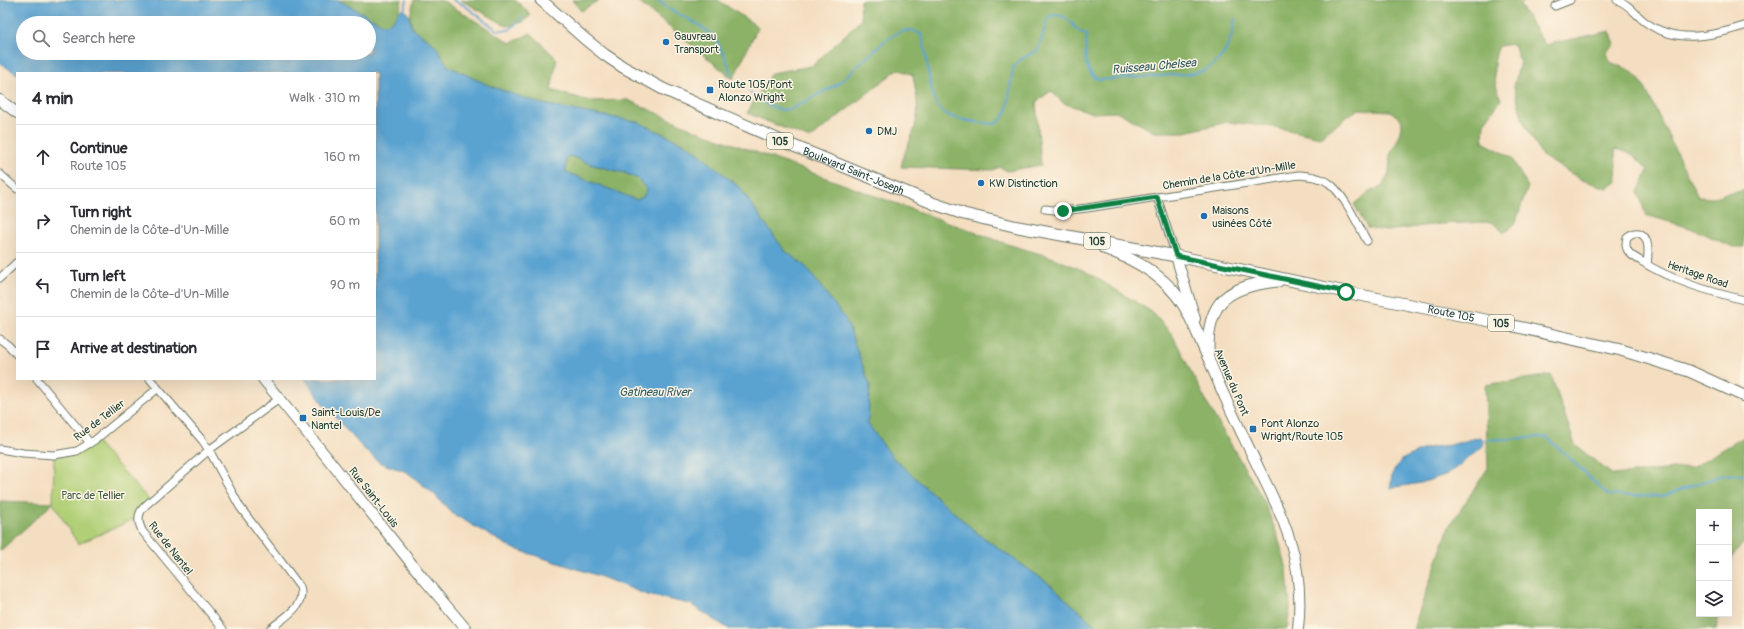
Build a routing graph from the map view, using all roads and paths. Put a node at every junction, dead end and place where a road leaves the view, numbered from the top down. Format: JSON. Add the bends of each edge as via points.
{"nodes":[{"id":1,"x":542,"y":0,"type":"edge"},
{"id":2,"x":1570,"y":0,"type":"edge"},
{"id":3,"x":1618,"y":0,"type":"edge"},
{"id":4,"x":1556,"y":6,"type":"dead end"},
{"id":5,"x":1744,"y":26,"type":"edge"},
{"id":6,"x":1,"y":101,"type":"edge"},
{"id":7,"x":16,"y":112,"type":"edge"},
{"id":8,"x":0,"y":174,"type":"edge"},
{"id":9,"x":16,"y":188,"type":"edge"},
{"id":10,"x":1157,"y":197,"type":"junction"},
{"id":11,"x":1045,"y":210,"type":"dead end"},
{"id":12,"x":1018,"y":227,"type":"junction"},
{"id":13,"x":1367,"y":241,"type":"dead end"},
{"id":14,"x":1176,"y":256,"type":"junction"},
{"id":15,"x":16,"y":263,"type":"edge"},
{"id":16,"x":1647,"y":265,"type":"dead end"},
{"id":17,"x":0,"y":278,"type":"edge"},
{"id":18,"x":1290,"y":280,"type":"junction"},
{"id":19,"x":1744,"y":300,"type":"edge"},
{"id":20,"x":0,"y":339,"type":"edge"},
{"id":21,"x":16,"y":354,"type":"edge"},
{"id":22,"x":1208,"y":357,"type":"junction"},
{"id":23,"x":38,"y":380,"type":"edge"},
{"id":24,"x":151,"y":380,"type":"edge"},
{"id":25,"x":264,"y":380,"type":"edge"},
{"id":26,"x":157,"y":389,"type":"junction"},
{"id":27,"x":1744,"y":396,"type":"edge"},
{"id":28,"x":279,"y":399,"type":"junction"},
{"id":29,"x":90,"y":443,"type":"junction"},
{"id":30,"x":0,"y":449,"type":"edge"},
{"id":31,"x":209,"y":450,"type":"junction"},
{"id":32,"x":223,"y":629,"type":"edge"},
{"id":33,"x":270,"y":629,"type":"edge"},
{"id":34,"x":466,"y":629,"type":"edge"},
{"id":35,"x":1298,"y":629,"type":"edge"}],
"edges":[{"from":1,"to":12,"type":"main road","name":"Boulevard Saint-Joseph","number":"105","via":[[606,55],[663,89],[935,204]]},
{"from":2,"to":4,"type":"street"},
{"from":3,"to":5,"type":"street","via":[[1662,32],[1681,36],[1716,34]]},
{"from":6,"to":7,"type":"main road"},
{"from":8,"to":9,"type":"street"},
{"from":10,"to":11,"type":"street","name":"Chemin de la Côte-d'Un-Mille","via":[[1063,211]]},
{"from":10,"to":13,"type":"street","name":"Chemin de la Côte-d'Un-Mille","via":[[1283,176],[1312,176],[1329,183],[1336,190]]},
{"from":10,"to":14,"type":"street","name":"Chemin de la Côte-d'Un-Mille"},
{"from":12,"to":14,"type":"main road","name":"Boulevard Saint-Joseph","number":"105"},
{"from":12,"to":22,"type":"main road","via":[[1103,248],[1132,260],[1156,275],[1184,305]]},
{"from":14,"to":18,"type":"main road","name":"Route 105","number":"105"},
{"from":14,"to":22,"type":"main road","name":"Avenue du Pont"},
{"from":15,"to":17,"type":"street"},
{"from":16,"to":19,"type":"street","name":"Heritage Road","via":[[1682,281]]},
{"from":18,"to":22,"type":"main road","via":[[1246,285],[1229,295],[1214,312],[1209,323]]},
{"from":18,"to":27,"type":"main road","name":"Route 105","number":"105","via":[[1621,350],[1689,371]]},
{"from":20,"to":21,"type":"street"},
{"from":22,"to":35,"type":"main road","name":"Avenue du Pont","via":[[1288,536],[1300,592]]},
{"from":23,"to":29,"type":"street"},
{"from":24,"to":26,"type":"street"},
{"from":25,"to":28,"type":"main road","name":"Rue Saint-Louis"},
{"from":26,"to":29,"type":"street","name":"Rue de Tellier"},
{"from":26,"to":31,"type":"street"},
{"from":28,"to":31,"type":"street","name":"Rue de Nantel"},
{"from":28,"to":34,"type":"main road","name":"Rue Saint-Louis"},
{"from":29,"to":30,"type":"street","name":"Rue de Tellier","via":[[74,452],[54,455]]},
{"from":31,"to":32,"type":"street","name":"Rue de Nantel","via":[[146,505],[139,513],[139,522],[143,532]]},
{"from":31,"to":33,"type":"street","via":[[240,507],[300,587],[298,605]]}]}
